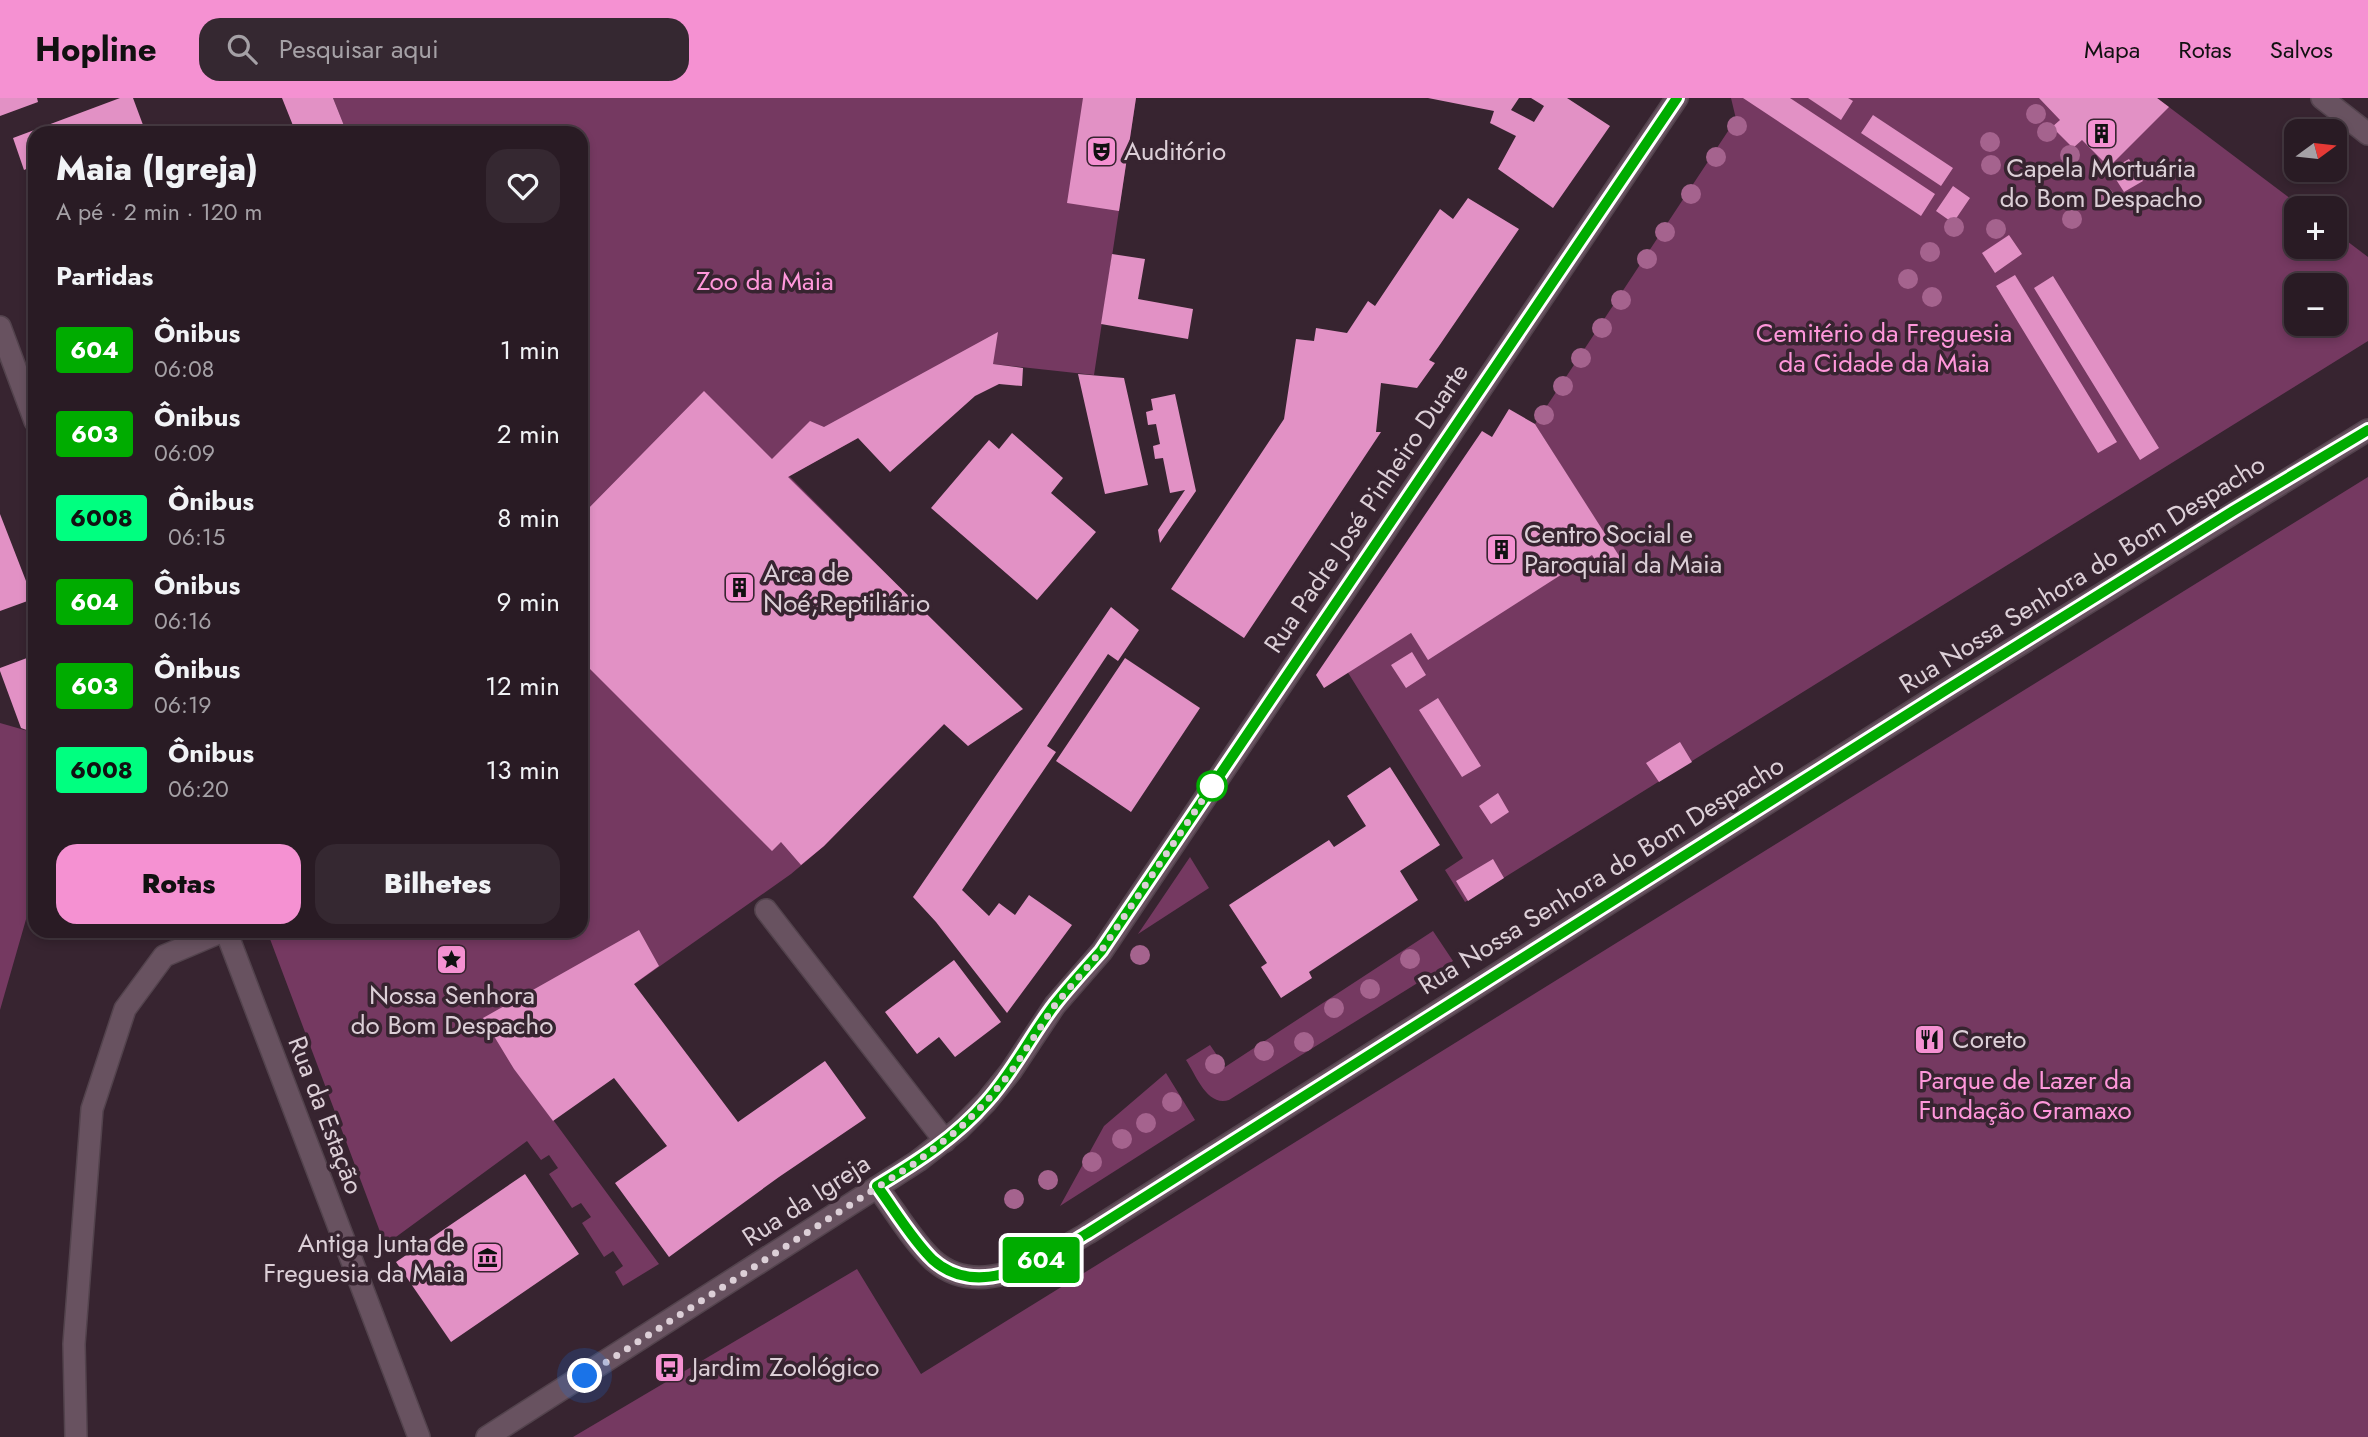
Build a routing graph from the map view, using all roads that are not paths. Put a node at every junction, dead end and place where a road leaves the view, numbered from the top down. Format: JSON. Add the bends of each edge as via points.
{"nodes":[{"id":1,"x":1677,"y":98,"type":"edge"},
{"id":2,"x":2322,"y":98,"type":"edge"},
{"id":3,"x":2368,"y":134,"type":"edge"},
{"id":4,"x":0,"y":327,"type":"edge"},
{"id":5,"x":28,"y":402,"type":"edge"},
{"id":6,"x":2368,"y":430,"type":"edge"},
{"id":7,"x":766,"y":910,"type":"dead end"},
{"id":8,"x":207,"y":938,"type":"edge"},
{"id":9,"x":227,"y":938,"type":"edge"},
{"id":10,"x":1101,"y":951,"type":"joint"},
{"id":11,"x":945,"y":1141,"type":"junction"},
{"id":12,"x":877,"y":1186,"type":"junction"},
{"id":13,"x":76,"y":1437,"type":"edge"},
{"id":14,"x":419,"y":1437,"type":"edge"},
{"id":15,"x":487,"y":1437,"type":"edge"}],
"edges":[{"from":1,"to":10,"type":"main road","name":"Rua Padre José Pinheiro Duarte"},
{"from":2,"to":3,"type":"main road"},
{"from":4,"to":5,"type":"main road"},
{"from":6,"to":12,"type":"main road","name":"Rua Nossa Senhora do Bom Despacho","via":[[1946,690],[1047,1257],[1005,1274],[964,1276],[950,1271],[923,1248]]},
{"from":7,"to":11,"type":"main road"},
{"from":8,"to":13,"type":"main road","via":[[164,956],[125,1009],[92,1109],[74,1344]]},
{"from":9,"to":14,"type":"main road","name":"Rua da Estação"},
{"from":10,"to":11,"type":"main road","name":"Rua da Igreja","via":[[1055,1005],[1011,1072]]},
{"from":11,"to":12,"type":"main road","name":"Rua da Igreja"},
{"from":12,"to":15,"type":"main road","name":"Rua da Igreja"}]}
